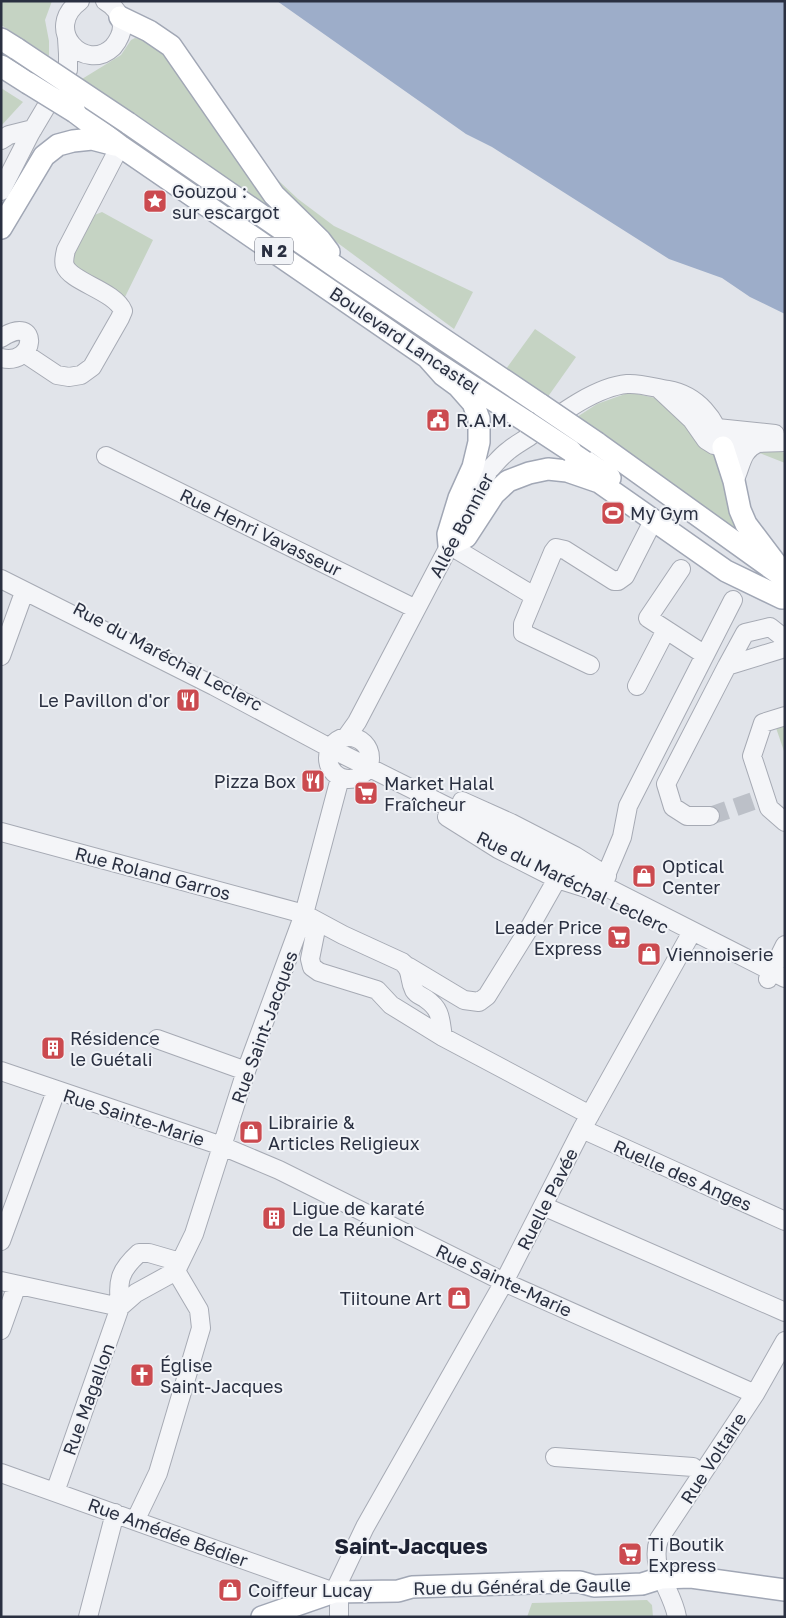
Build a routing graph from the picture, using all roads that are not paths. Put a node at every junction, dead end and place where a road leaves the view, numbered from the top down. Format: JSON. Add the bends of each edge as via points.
{"nodes":[{"id":1,"x":105,"y":1,"type":"edge"},
{"id":2,"x":75,"y":3,"type":"edge"},
{"id":3,"x":120,"y":17,"type":"junction"},
{"id":4,"x":67,"y":38,"type":"junction"},
{"id":5,"x":9,"y":44,"type":"edge"},
{"id":6,"x":93,"y":55,"type":"junction"},
{"id":7,"x":1,"y":66,"type":"edge"},
{"id":8,"x":68,"y":70,"type":"junction"},
{"id":9,"x":33,"y":129,"type":"junction"},
{"id":10,"x":1,"y":140,"type":"edge"},
{"id":11,"x":120,"y":146,"type":"junction"},
{"id":12,"x":1,"y":191,"type":"edge"},
{"id":13,"x":1,"y":228,"type":"edge"},
{"id":14,"x":342,"y":271,"type":"junction"},
{"id":15,"x":1,"y":338,"type":"edge"},
{"id":16,"x":24,"y":353,"type":"junction"},
{"id":17,"x":427,"y":357,"type":"junction"},
{"id":18,"x":1,"y":358,"type":"edge"},
{"id":19,"x":785,"y":436,"type":"edge"},
{"id":20,"x":720,"y":437,"type":"junction"},
{"id":21,"x":785,"y":442,"type":"edge"},
{"id":22,"x":758,"y":443,"type":"junction"},
{"id":23,"x":106,"y":456,"type":"dead end"},
{"id":24,"x":734,"y":482,"type":"junction"},
{"id":25,"x":653,"y":521,"type":"junction"},
{"id":26,"x":449,"y":545,"type":"junction"},
{"id":27,"x":1,"y":569,"type":"edge"},
{"id":28,"x":681,"y":569,"type":"dead end"},
{"id":29,"x":1,"y":579,"type":"edge"},
{"id":30,"x":1,"y":588,"type":"edge"},
{"id":31,"x":784,"y":588,"type":"edge"},
{"id":32,"x":534,"y":596,"type":"junction"},
{"id":33,"x":22,"y":598,"type":"junction"},
{"id":34,"x":733,"y":600,"type":"dead end"},
{"id":35,"x":416,"y":609,"type":"junction"},
{"id":36,"x":666,"y":630,"type":"junction"},
{"id":37,"x":785,"y":639,"type":"edge"},
{"id":38,"x":785,"y":648,"type":"edge"},
{"id":39,"x":705,"y":655,"type":"junction"},
{"id":40,"x":1,"y":656,"type":"edge"},
{"id":41,"x":590,"y":665,"type":"dead end"},
{"id":42,"x":727,"y":666,"type":"junction"},
{"id":43,"x":382,"y":674,"type":"junction"},
{"id":44,"x":637,"y":686,"type":"dead end"},
{"id":45,"x":785,"y":716,"type":"edge"},
{"id":46,"x":335,"y":746,"type":"junction"},
{"id":47,"x":367,"y":761,"type":"junction"},
{"id":48,"x":340,"y":778,"type":"junction"},
{"id":49,"x":710,"y":816,"type":"tunnel mouth"},
{"id":50,"x":785,"y":822,"type":"edge"},
{"id":51,"x":1,"y":832,"type":"edge"},
{"id":52,"x":606,"y":875,"type":"junction"},
{"id":53,"x":557,"y":879,"type":"junction"},
{"id":54,"x":302,"y":919,"type":"junction"},
{"id":55,"x":688,"y":938,"type":"junction"},
{"id":56,"x":785,"y":945,"type":"edge"},
{"id":57,"x":409,"y":967,"type":"junction"},
{"id":58,"x":777,"y":972,"type":"edge"},
{"id":59,"x":785,"y":987,"type":"edge"},
{"id":60,"x":443,"y":1037,"type":"junction"},
{"id":61,"x":157,"y":1039,"type":"dead end"},
{"id":62,"x":1,"y":1071,"type":"edge"},
{"id":63,"x":246,"y":1071,"type":"junction"},
{"id":64,"x":56,"y":1091,"type":"junction"},
{"id":65,"x":586,"y":1122,"type":"junction"},
{"id":66,"x":222,"y":1146,"type":"junction"},
{"id":67,"x":543,"y":1206,"type":"junction"},
{"id":68,"x":785,"y":1221,"type":"edge"},
{"id":69,"x":1,"y":1241,"type":"edge"},
{"id":70,"x":178,"y":1267,"type":"junction"},
{"id":71,"x":504,"y":1282,"type":"junction"},
{"id":72,"x":9,"y":1283,"type":"edge"},
{"id":73,"x":118,"y":1307,"type":"junction"},
{"id":74,"x":785,"y":1312,"type":"edge"},
{"id":75,"x":1,"y":1330,"type":"edge"},
{"id":76,"x":785,"y":1341,"type":"edge"},
{"id":77,"x":754,"y":1394,"type":"junction"},
{"id":78,"x":555,"y":1457,"type":"dead end"},
{"id":79,"x":1,"y":1473,"type":"edge"},
{"id":80,"x":702,"y":1474,"type":"junction"},
{"id":81,"x":55,"y":1492,"type":"junction"},
{"id":82,"x":115,"y":1513,"type":"junction"},
{"id":83,"x":135,"y":1520,"type":"junction"},
{"id":84,"x":661,"y":1578,"type":"junction"},
{"id":85,"x":785,"y":1590,"type":"edge"},
{"id":86,"x":334,"y":1592,"type":"junction"},
{"id":87,"x":88,"y":1617,"type":"edge"},
{"id":88,"x":262,"y":1617,"type":"edge"},
{"id":89,"x":339,"y":1617,"type":"edge"},
{"id":90,"x":678,"y":1617,"type":"edge"}],
"edges":[{"from":1,"to":3,"type":"street"},
{"from":2,"to":4,"type":"street","via":[[65,22]]},
{"from":3,"to":6,"type":"street","via":[[122,26],[116,43],[102,54]]},
{"from":3,"to":14,"type":"main road","via":[[170,46],[274,195],[320,240]]},
{"from":4,"to":6,"type":"street","via":[[77,50]]},
{"from":4,"to":8,"type":"street"},
{"from":5,"to":14,"type":"main road","number":"N 2","bridge":true},
{"from":6,"to":8,"type":"street"},
{"from":7,"to":11,"type":"main road","name":"Boulevard Lancastel","number":"N 2","bridge":true,"via":[[75,112]]},
{"from":8,"to":9,"type":"street"},
{"from":9,"to":10,"type":"street"},
{"from":9,"to":12,"type":"street"},
{"from":11,"to":13,"type":"main road","via":[[92,139],[58,146],[44,156]]},
{"from":11,"to":16,"type":"street","via":[[66,250],[64,264],[73,275],[115,300],[123,311],[120,318],[92,368],[81,375],[57,375]]},
{"from":11,"to":17,"type":"main road","name":"Boulevard Lancastel","number":"N 2"},
{"from":14,"to":31,"type":"main road","number":"N 2","bridge":true,"via":[[597,443]]},
{"from":15,"to":16,"type":"street","via":[[24,332],[28,335],[29,347]]},
{"from":16,"to":18,"type":"street","via":[[13,358]]},
{"from":17,"to":26,"type":"main road","via":[[473,403],[479,419],[474,467],[456,507],[448,534]]},
{"from":17,"to":31,"type":"main road","name":"Boulevard Lancastel","number":"N 2","bridge":true},
{"from":19,"to":20,"type":"street"},
{"from":20,"to":22,"type":"street"},
{"from":20,"to":24,"type":"main road"},
{"from":20,"to":26,"type":"street","name":"Allée Bonnier","via":[[706,440],[688,416],[659,388],[627,384],[605,389],[506,452],[489,470]]},
{"from":21,"to":22,"type":"street"},
{"from":22,"to":24,"type":"street","via":[[749,447],[744,455]]},
{"from":23,"to":35,"type":"street","name":"Rue Henri Vavasseur"},
{"from":24,"to":31,"type":"main road","via":[[746,524],[768,551]]},
{"from":25,"to":26,"type":"main road","via":[[599,482],[568,471],[548,469],[508,481],[494,494],[466,538]]},
{"from":25,"to":31,"type":"main road","via":[[726,572]]},
{"from":25,"to":32,"type":"street","via":[[625,576],[618,582],[565,550],[556,548]]},
{"from":26,"to":32,"type":"street"},
{"from":26,"to":35,"type":"street","name":"Allée Bonnier"},
{"from":27,"to":46,"type":"street","name":"Rue du Maréchal Leclerc"},
{"from":28,"to":36,"type":"street","via":[[648,618]]},
{"from":29,"to":46,"type":"street","name":"Rue du Maréchal Leclerc"},
{"from":30,"to":33,"type":"street","name":"Rue du Maréchal Leclerc"},
{"from":32,"to":41,"type":"street","via":[[523,624],[523,633]]},
{"from":33,"to":40,"type":"street"},
{"from":33,"to":46,"type":"street","name":"Rue du Maréchal Leclerc","via":[[292,736]]},
{"from":34,"to":39,"type":"street"},
{"from":35,"to":43,"type":"street","name":"Allée Bonnier"},
{"from":36,"to":39,"type":"street"},
{"from":36,"to":44,"type":"street"},
{"from":37,"to":42,"type":"street","via":[[770,627],[745,633]]},
{"from":38,"to":42,"type":"street"},
{"from":39,"to":52,"type":"street","via":[[628,806],[622,837]]},
{"from":42,"to":49,"type":"street","via":[[666,784],[673,807],[687,816]]},
{"from":43,"to":46,"type":"street","name":"Allée Bonnier","via":[[357,722]]},
{"from":43,"to":47,"type":"street","name":"Allée Bonnier","via":[[366,721]]},
{"from":45,"to":50,"type":"street","via":[[763,723],[752,756],[769,808]]},
{"from":46,"to":47,"type":"street","name":"Rue du Maréchal Leclerc","via":[[356,738]]},
{"from":46,"to":48,"type":"street","name":"Rue du Maréchal Leclerc","via":[[332,771]]},
{"from":47,"to":48,"type":"street","via":[[354,779]]},
{"from":47,"to":52,"type":"street","name":"Rue du Maréchal Leclerc","via":[[385,766],[519,827]]},
{"from":47,"to":53,"type":"street","name":"Rue du Maréchal Leclerc","via":[[469,832]]},
{"from":47,"to":58,"type":"street","name":"Rue du Maréchal Leclerc"},
{"from":48,"to":54,"type":"street","name":"Rue Saint-Jacques"},
{"from":51,"to":54,"type":"street","name":"Rue Roland Garros"},
{"from":52,"to":58,"type":"street","name":"Rue du Maréchal Leclerc"},
{"from":53,"to":55,"type":"street","name":"Rue du Maréchal Leclerc","via":[[593,891]]},
{"from":53,"to":57,"type":"street","name":"Rue Roland Garros","via":[[487,996],[479,1002],[464,1000]]},
{"from":54,"to":57,"type":"street","name":"Rue Roland Garros"},
{"from":54,"to":60,"type":"street","name":"Ruelle des Anges","via":[[315,934],[310,959],[312,967],[318,972],[377,990],[391,1005]]},
{"from":54,"to":63,"type":"street","name":"Rue Saint-Jacques"},
{"from":55,"to":58,"type":"street","name":"Rue du Maréchal Leclerc"},
{"from":55,"to":65,"type":"street","name":"Ruelle Pavée"},
{"from":56,"to":58,"type":"street"},
{"from":57,"to":60,"type":"street","via":[[416,993],[429,1000],[440,1013]]},
{"from":58,"to":59,"type":"street","name":"Rue du Maréchal Leclerc"},
{"from":60,"to":65,"type":"street","name":"Ruelle des Anges"},
{"from":61,"to":63,"type":"street"},
{"from":62,"to":64,"type":"street","name":"Rue Sainte-Marie"},
{"from":63,"to":66,"type":"street","name":"Rue Saint-Jacques"},
{"from":64,"to":66,"type":"street","name":"Rue Sainte-Marie"},
{"from":64,"to":69,"type":"street"},
{"from":65,"to":67,"type":"street","name":"Ruelle Pavée"},
{"from":65,"to":68,"type":"street","name":"Ruelle des Anges"},
{"from":66,"to":70,"type":"street","name":"Rue Saint-Jacques","via":[[194,1234]]},
{"from":66,"to":71,"type":"street","name":"Rue Sainte-Marie","via":[[280,1170]]},
{"from":67,"to":71,"type":"street","name":"Ruelle Pavée"},
{"from":67,"to":74,"type":"street"},
{"from":70,"to":73,"type":"street"},
{"from":70,"to":73,"type":"street","via":[[149,1253],[139,1253],[127,1264],[120,1277]]},
{"from":70,"to":83,"type":"street","via":[[199,1310],[201,1328],[158,1473]]},
{"from":71,"to":77,"type":"street","name":"Rue Sainte-Marie"},
{"from":71,"to":86,"type":"street","name":"Ruelle Pavée","via":[[365,1527]]},
{"from":72,"to":73,"type":"street"},
{"from":72,"to":75,"type":"street"},
{"from":73,"to":81,"type":"street","name":"Rue Magallon"},
{"from":76,"to":77,"type":"street","name":"Rue Voltaire"},
{"from":77,"to":80,"type":"street","name":"Rue Voltaire"},
{"from":78,"to":80,"type":"street","via":[[693,1467]]},
{"from":79,"to":81,"type":"street","name":"Rue Amédée Bédier"},
{"from":80,"to":84,"type":"street","name":"Rue Voltaire","via":[[659,1539],[656,1564]]},
{"from":81,"to":82,"type":"street","name":"Rue Amédée Bédier"},
{"from":82,"to":83,"type":"street","name":"Rue Amédée Bédier"},
{"from":82,"to":87,"type":"street"},
{"from":83,"to":86,"type":"street","name":"Rue Amédée Bédier"},
{"from":84,"to":85,"type":"main road","name":"Rue du Général de Gaulle","via":[[691,1577]]},
{"from":84,"to":86,"type":"main road","name":"Rue du Général de Gaulle","via":[[642,1584],[619,1585],[562,1582],[412,1586],[398,1591]]},
{"from":84,"to":90,"type":"street","name":"Rue Voltaire"},
{"from":86,"to":88,"type":"main road","name":"Rue du Général de Gaulle"},
{"from":86,"to":89,"type":"street","via":[[339,1602]]}]}
